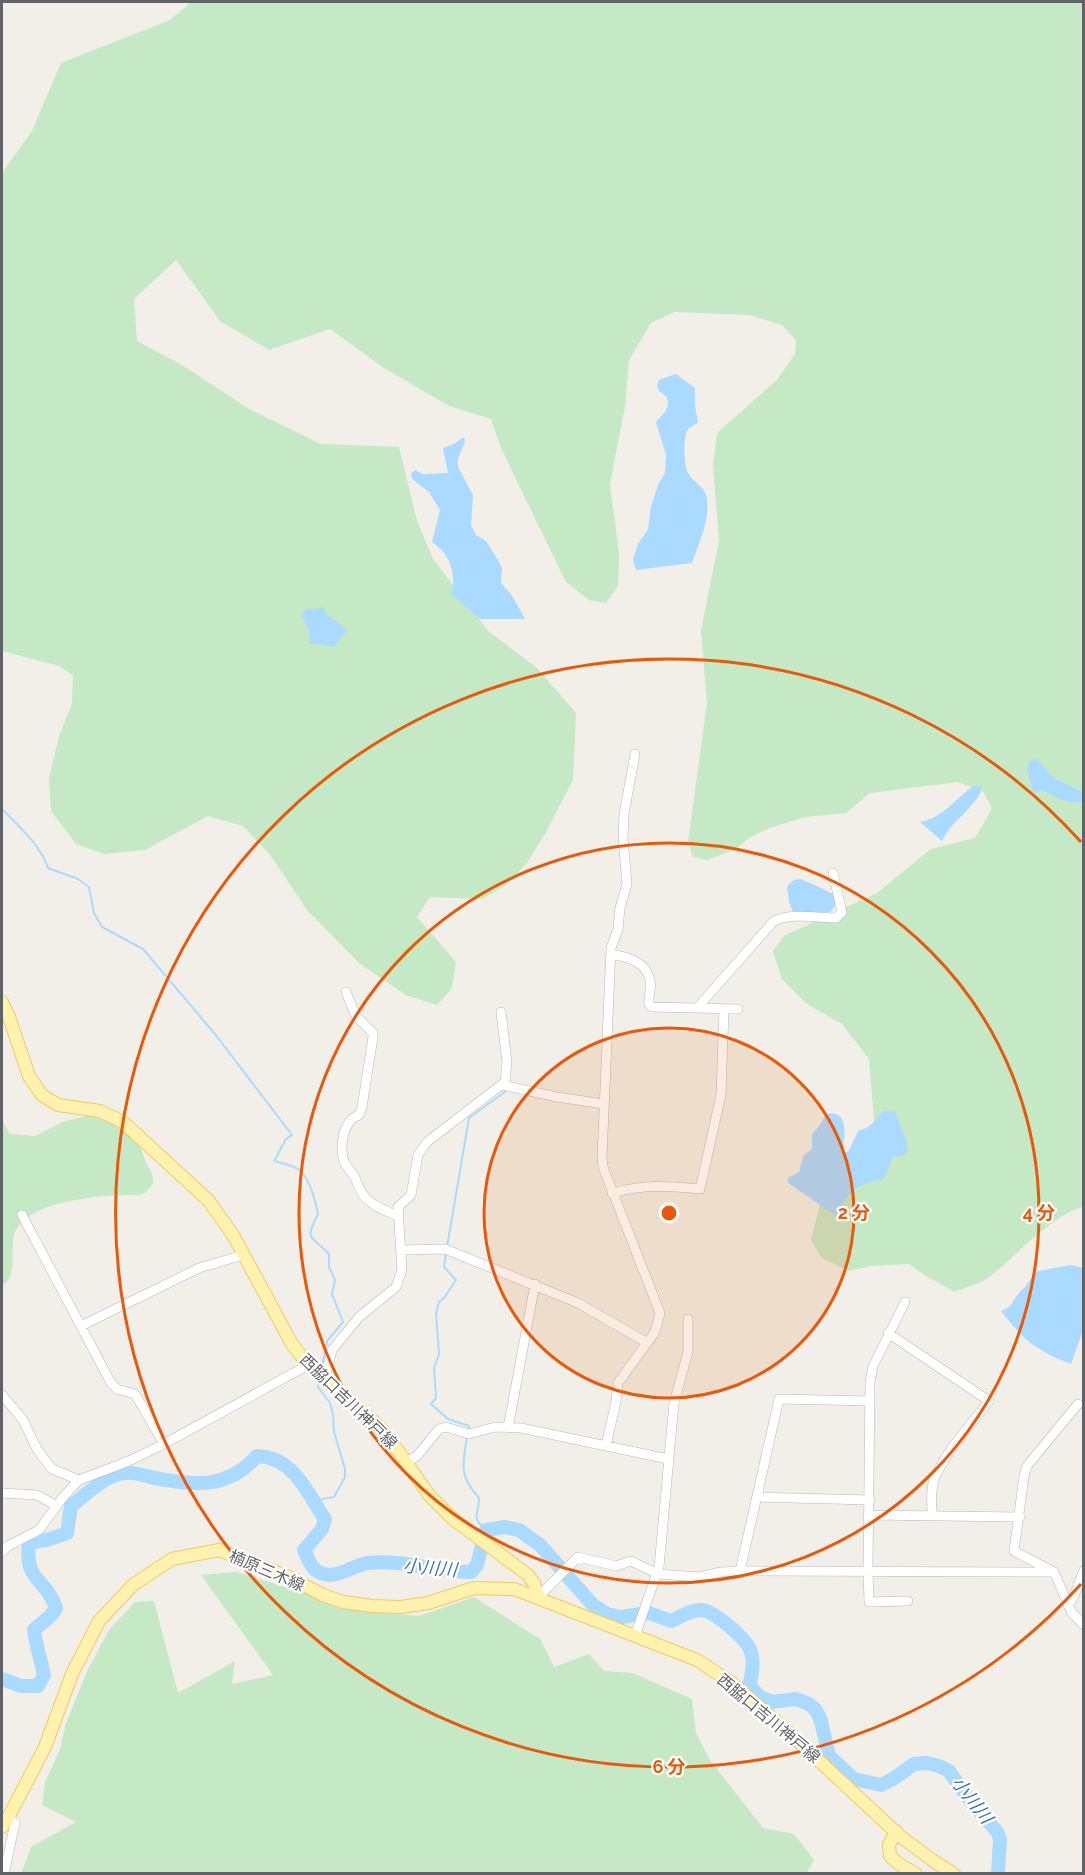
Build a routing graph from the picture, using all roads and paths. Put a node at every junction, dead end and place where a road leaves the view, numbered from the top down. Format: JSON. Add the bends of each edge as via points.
{"nodes":[{"id":1,"x":635,"y":754,"type":"dead end"},
{"id":2,"x":833,"y":873,"type":"dead end"},
{"id":3,"x":611,"y":954,"type":"junction"},
{"id":4,"x":346,"y":992,"type":"dead end"},
{"id":5,"x":2,"y":1002,"type":"edge"},
{"id":6,"x":697,"y":1008,"type":"junction"},
{"id":7,"x":724,"y":1009,"type":"junction"},
{"id":8,"x":738,"y":1009,"type":"dead end"},
{"id":9,"x":501,"y":1012,"type":"dead end"},
{"id":10,"x":502,"y":1085,"type":"junction"},
{"id":11,"x":604,"y":1104,"type":"junction"},
{"id":12,"x":612,"y":1193,"type":"junction"},
{"id":13,"x":22,"y":1215,"type":"dead end"},
{"id":14,"x":398,"y":1216,"type":"junction"},
{"id":15,"x":401,"y":1250,"type":"junction"},
{"id":16,"x":243,"y":1255,"type":"junction"},
{"id":17,"x":535,"y":1284,"type":"junction"},
{"id":18,"x":905,"y":1302,"type":"dead end"},
{"id":19,"x":687,"y":1318,"type":"dead end"},
{"id":20,"x":81,"y":1326,"type":"junction"},
{"id":21,"x":888,"y":1333,"type":"junction"},
{"id":22,"x":646,"y":1342,"type":"junction"},
{"id":23,"x":316,"y":1372,"type":"junction"},
{"id":24,"x":2,"y":1395,"type":"edge"},
{"id":25,"x":870,"y":1401,"type":"junction"},
{"id":26,"x":1078,"y":1404,"type":"dead end"},
{"id":27,"x":508,"y":1428,"type":"junction"},
{"id":28,"x":164,"y":1444,"type":"junction"},
{"id":29,"x":606,"y":1446,"type":"junction"},
{"id":30,"x":668,"y":1459,"type":"junction"},
{"id":31,"x":406,"y":1462,"type":"junction"},
{"id":32,"x":79,"y":1480,"type":"junction"},
{"id":33,"x":2,"y":1493,"type":"edge"},
{"id":34,"x":757,"y":1497,"type":"junction"},
{"id":35,"x":870,"y":1500,"type":"junction"},
{"id":36,"x":57,"y":1506,"type":"junction"},
{"id":37,"x":870,"y":1515,"type":"junction"},
{"id":38,"x":932,"y":1515,"type":"junction"},
{"id":39,"x":1020,"y":1517,"type":"junction"},
{"id":40,"x":2,"y":1552,"type":"edge"},
{"id":41,"x":1083,"y":1570,"type":"edge"},
{"id":42,"x":740,"y":1571,"type":"junction"},
{"id":43,"x":868,"y":1571,"type":"junction"},
{"id":44,"x":1054,"y":1572,"type":"junction"},
{"id":45,"x":658,"y":1574,"type":"junction"},
{"id":46,"x":538,"y":1597,"type":"junction"},
{"id":47,"x":908,"y":1601,"type":"dead end"},
{"id":48,"x":1068,"y":1605,"type":"junction"},
{"id":49,"x":1083,"y":1625,"type":"edge"},
{"id":50,"x":635,"y":1636,"type":"junction"},
{"id":51,"x":5,"y":1822,"type":"edge"},
{"id":52,"x":896,"y":1832,"type":"junction"},
{"id":53,"x":4,"y":1874,"type":"edge"},
{"id":54,"x":916,"y":1874,"type":"edge"},
{"id":55,"x":954,"y":1874,"type":"edge"}],
"edges":[{"from":1,"to":3,"type":"street","via":[[624,814],[627,884]]},
{"from":2,"to":6,"type":"street","via":[[840,916],[789,916],[773,922]]},
{"from":3,"to":6,"type":"street","via":[[638,962],[647,973],[652,1007]]},
{"from":3,"to":11,"type":"street"},
{"from":4,"to":14,"type":"street","via":[[351,1008],[373,1037],[362,1107],[345,1129],[344,1161],[366,1198]]},
{"from":5,"to":16,"type":"main road","name":"西脇口吉川神戸線","via":[[29,1076],[42,1095],[58,1104],[100,1111],[123,1122],[208,1200]]},
{"from":6,"to":7,"type":"street"},
{"from":7,"to":8,"type":"street"},
{"from":7,"to":12,"type":"street","via":[[721,1095],[700,1190],[660,1185]]},
{"from":9,"to":10,"type":"street","via":[[507,1062],[507,1077]]},
{"from":10,"to":11,"type":"street"},
{"from":10,"to":14,"type":"street","via":[[428,1142],[418,1155],[411,1195],[398,1207]]},
{"from":11,"to":12,"type":"street","via":[[602,1158]]},
{"from":12,"to":22,"type":"street","via":[[660,1313],[655,1332]]},
{"from":13,"to":20,"type":"street"},
{"from":14,"to":15,"type":"street"},
{"from":15,"to":17,"type":"street","via":[[445,1249]]},
{"from":15,"to":23,"type":"street","via":[[402,1270],[396,1287],[359,1317]]},
{"from":16,"to":20,"type":"street","via":[[199,1268]]},
{"from":16,"to":23,"type":"main road","name":"西脇口吉川神戸線","via":[[292,1344]]},
{"from":17,"to":22,"type":"street","via":[[578,1303]]},
{"from":17,"to":27,"type":"street"},
{"from":18,"to":21,"type":"street"},
{"from":19,"to":30,"type":"street","via":[[688,1352],[674,1403]]},
{"from":20,"to":28,"type":"street","via":[[111,1383],[135,1394]]},
{"from":21,"to":25,"type":"street","via":[[873,1366]]},
{"from":21,"to":38,"type":"street","via":[[989,1401],[935,1477]]},
{"from":22,"to":29,"type":"street","via":[[618,1383]]},
{"from":23,"to":28,"type":"street"},
{"from":23,"to":31,"type":"main road","name":"西脇口吉川神戸線","via":[[370,1418]]},
{"from":24,"to":32,"type":"street","via":[[23,1420],[37,1449],[52,1468]]},
{"from":25,"to":34,"type":"street","via":[[779,1399]]},
{"from":25,"to":35,"type":"street"},
{"from":26,"to":39,"type":"street","via":[[1027,1466]]},
{"from":27,"to":29,"type":"street"},
{"from":27,"to":31,"type":"street","via":[[485,1428],[469,1434],[446,1427],[439,1429],[417,1456]]},
{"from":28,"to":32,"type":"street"},
{"from":29,"to":30,"type":"street"},
{"from":30,"to":45,"type":"street"},
{"from":31,"to":46,"type":"main road","name":"西脇口吉川神戸線","via":[[429,1496],[453,1519],[528,1575]]},
{"from":32,"to":36,"type":"street"},
{"from":33,"to":36,"type":"street","via":[[37,1495]]},
{"from":34,"to":35,"type":"street"},
{"from":34,"to":42,"type":"street"},
{"from":35,"to":37,"type":"street"},
{"from":36,"to":40,"type":"street","via":[[39,1530]]},
{"from":37,"to":38,"type":"street"},
{"from":37,"to":43,"type":"street"},
{"from":38,"to":39,"type":"street"},
{"from":39,"to":44,"type":"street","via":[[1014,1551]]},
{"from":41,"to":48,"type":"street"},
{"from":42,"to":43,"type":"street"},
{"from":42,"to":45,"type":"street","via":[[699,1577]]},
{"from":43,"to":44,"type":"street"},
{"from":43,"to":47,"type":"street","via":[[869,1602]]},
{"from":44,"to":48,"type":"street"},
{"from":45,"to":46,"type":"street","via":[[631,1561],[616,1566],[578,1557]]},
{"from":45,"to":50,"type":"street"},
{"from":46,"to":50,"type":"main road","name":"西脇口吉川神戸線"},
{"from":46,"to":51,"type":"main road","name":"楠原三木線","via":[[514,1589],[474,1588],[428,1603],[372,1606],[343,1602],[219,1550],[172,1559],[133,1585],[99,1621],[72,1674],[45,1747]]},
{"from":48,"to":49,"type":"street"},
{"from":50,"to":52,"type":"main road","name":"西脇口吉川神戸線","via":[[697,1660],[732,1683]]},
{"from":51,"to":53,"type":"street","via":[[15,1823]]},
{"from":52,"to":54,"type":"main road","via":[[889,1845],[890,1856]]},
{"from":52,"to":55,"type":"main road"}]}
